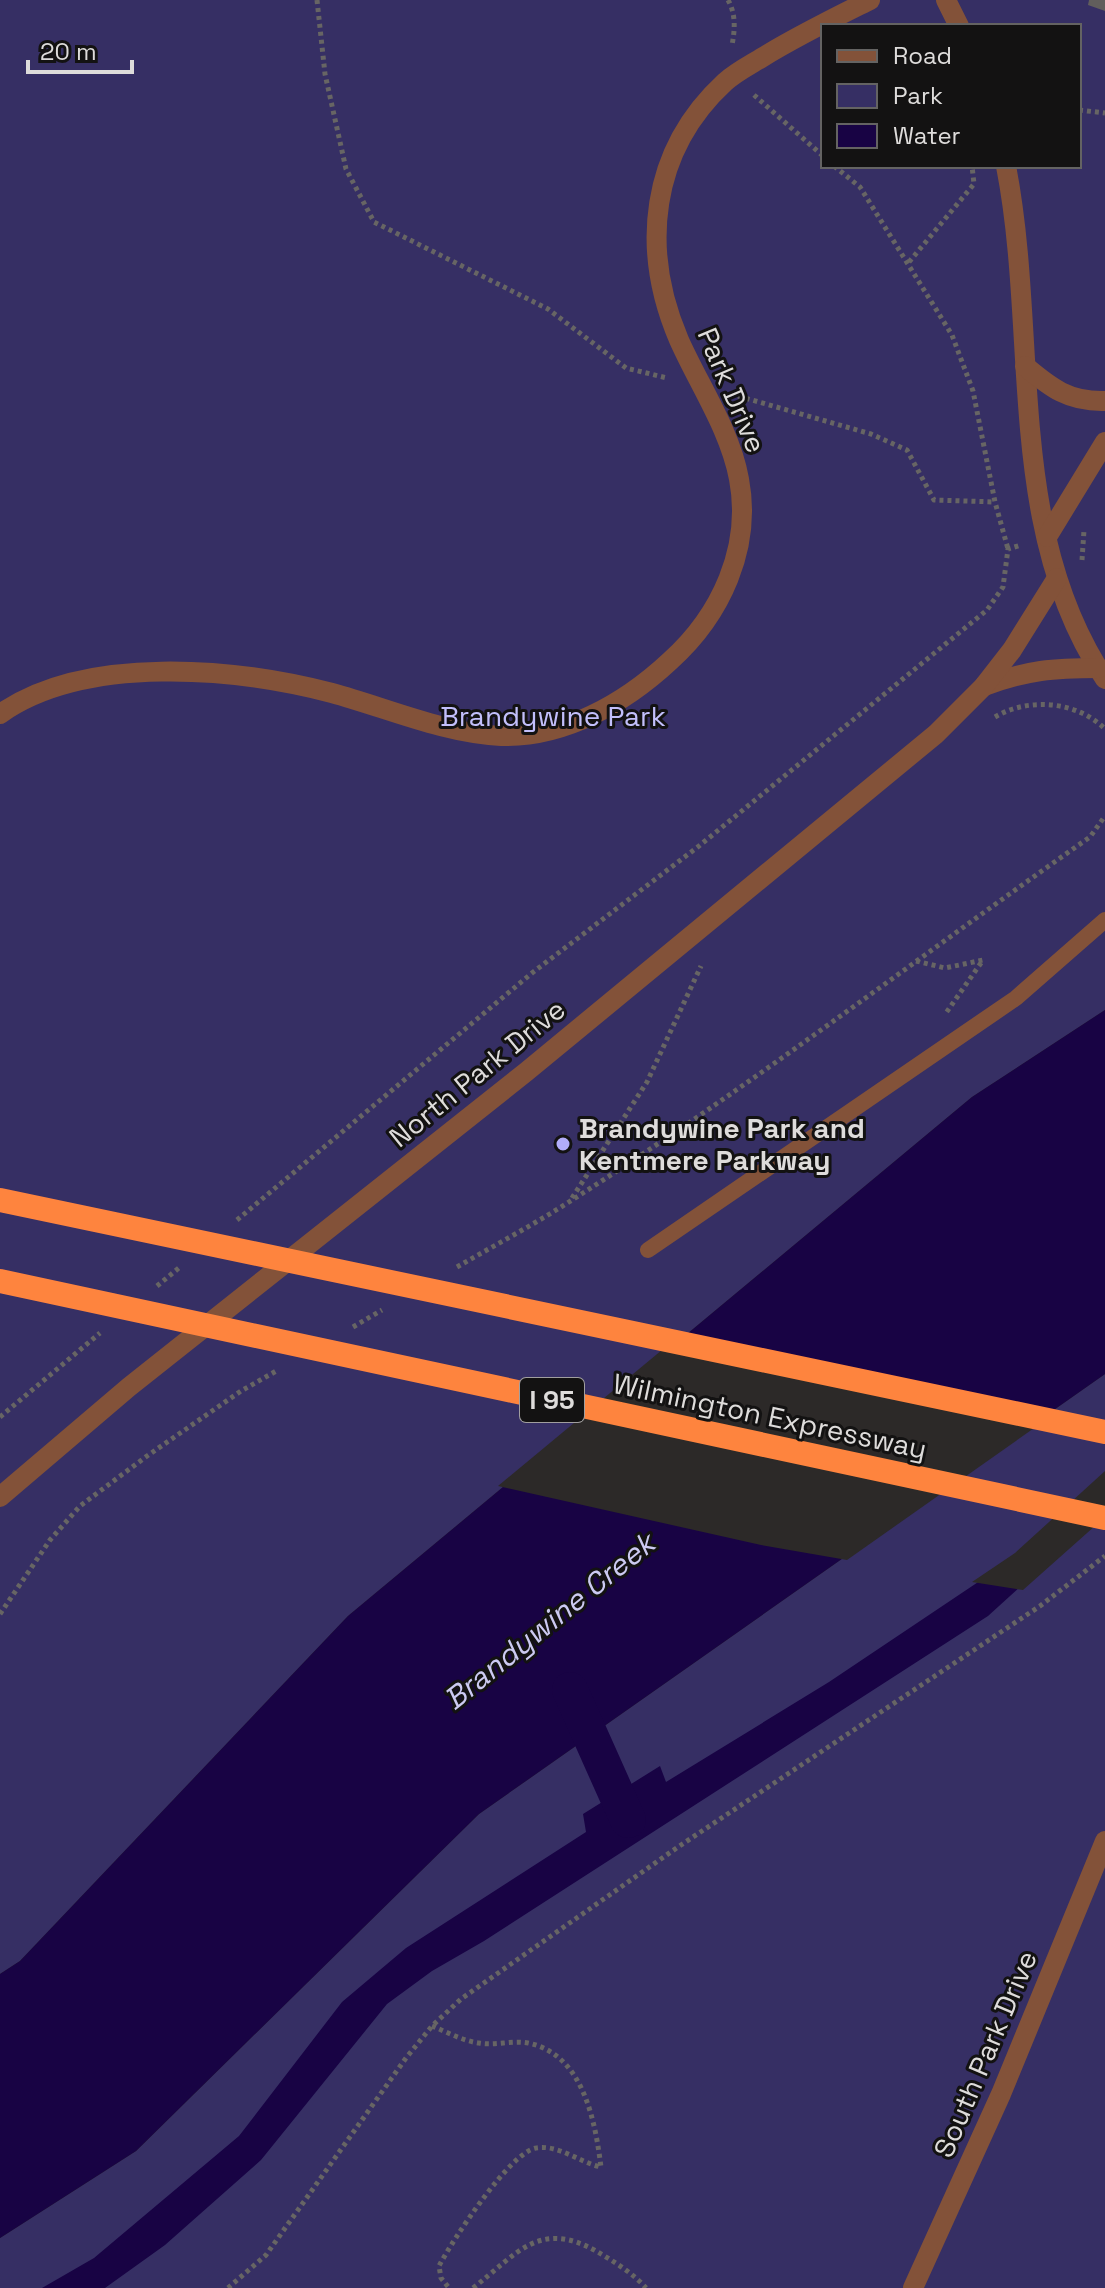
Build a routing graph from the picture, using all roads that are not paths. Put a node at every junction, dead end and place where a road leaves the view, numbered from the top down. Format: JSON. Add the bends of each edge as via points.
{"nodes":[{"id":1,"x":870,"y":0,"type":"edge"},
{"id":2,"x":946,"y":0,"type":"edge"},
{"id":3,"x":824,"y":24,"type":"edge"},
{"id":4,"x":958,"y":24,"type":"edge"},
{"id":5,"x":821,"y":25,"type":"edge"},
{"id":6,"x":1006,"y":168,"type":"edge"},
{"id":7,"x":1025,"y":366,"type":"junction"},
{"id":8,"x":1105,"y":401,"type":"edge"},
{"id":9,"x":1105,"y":442,"type":"edge"},
{"id":10,"x":1047,"y":537,"type":"junction"},
{"id":11,"x":1057,"y":578,"type":"junction"},
{"id":12,"x":1102,"y":674,"type":"edge"},
{"id":13,"x":984,"y":686,"type":"junction"},
{"id":14,"x":0,"y":714,"type":"edge"},
{"id":15,"x":1105,"y":920,"type":"edge"},
{"id":16,"x":0,"y":1200,"type":"edge"},
{"id":17,"x":648,"y":1250,"type":"dead end"},
{"id":18,"x":0,"y":1281,"type":"edge"},
{"id":19,"x":1105,"y":1432,"type":"edge"},
{"id":20,"x":0,"y":1497,"type":"edge"},
{"id":21,"x":1105,"y":1518,"type":"edge"},
{"id":22,"x":1105,"y":1841,"type":"edge"},
{"id":23,"x":913,"y":2288,"type":"edge"}],
"edges":[{"from":1,"to":3,"type":"street","name":"Park Drive"},
{"from":2,"to":4,"type":"street"},
{"from":5,"to":14,"type":"street","name":"Park Drive","via":[[741,71],[703,104],[683,134],[659,198],[659,275],[679,339],[739,476],[743,510],[731,580],[706,621],[640,688],[558,727],[502,736],[301,687],[178,673],[84,679],[47,690]]},
{"from":6,"to":7,"type":"street","via":[[1018,246]]},
{"from":7,"to":8,"type":"street","via":[[1051,389]]},
{"from":7,"to":10,"type":"street"},
{"from":9,"to":10,"type":"street"},
{"from":10,"to":11,"type":"street"},
{"from":11,"to":12,"type":"street"},
{"from":11,"to":13,"type":"street","name":"North Park Drive"},
{"from":12,"to":13,"type":"street","name":"North Park Drive","via":[[1053,668]]},
{"from":13,"to":20,"type":"street","name":"North Park Drive","via":[[936,734],[526,1072],[129,1387]]},
{"from":15,"to":17,"type":"lane","via":[[1016,998]]},
{"from":16,"to":19,"type":"highway","name":"Wilmington Expressway","bridge":true},
{"from":18,"to":21,"type":"highway","name":"Wilmington Expressway","number":"I 95","bridge":true},
{"from":22,"to":23,"type":"street","name":"South Park Drive","via":[[1001,2094]]}]}
